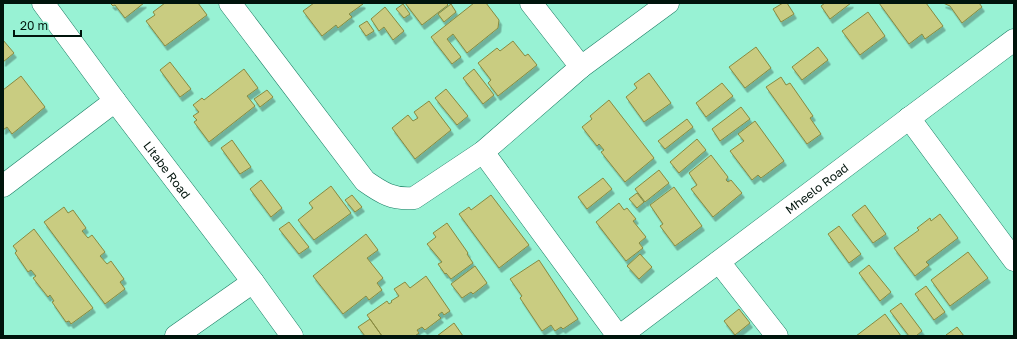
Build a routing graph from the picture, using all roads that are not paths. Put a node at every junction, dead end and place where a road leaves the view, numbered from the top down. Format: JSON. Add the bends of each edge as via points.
{"nodes":[{"id":1,"x":43,"y":3,"type":"edge"},
{"id":2,"x":230,"y":3,"type":"edge"},
{"id":3,"x":531,"y":3,"type":"edge"},
{"id":4,"x":668,"y":3,"type":"edge"},
{"id":5,"x":1014,"y":40,"type":"edge"},
{"id":6,"x":581,"y":67,"type":"junction"},
{"id":7,"x":115,"y":102,"type":"junction"},
{"id":8,"x":908,"y":118,"type":"junction"},
{"id":9,"x":482,"y":152,"type":"junction"},
{"id":10,"x":3,"y":186,"type":"edge"},
{"id":11,"x":1014,"y":260,"type":"edge"},
{"id":12,"x":719,"y":262,"type":"junction"},
{"id":13,"x":253,"y":282,"type":"junction"},
{"id":14,"x":176,"y":336,"type":"edge"},
{"id":15,"x":292,"y":336,"type":"edge"},
{"id":16,"x":619,"y":336,"type":"edge"},
{"id":17,"x":777,"y":336,"type":"edge"}],
"edges":[{"from":1,"to":7,"type":"street","name":"Litabe Road"},
{"from":2,"to":9,"type":"street","via":[[365,181],[378,190],[403,199],[414,198]]},
{"from":3,"to":6,"type":"street"},
{"from":4,"to":6,"type":"street"},
{"from":5,"to":8,"type":"street","name":"Mheelo Road"},
{"from":6,"to":9,"type":"street"},
{"from":7,"to":10,"type":"street"},
{"from":7,"to":13,"type":"street","name":"Litabe Road"},
{"from":8,"to":11,"type":"street"},
{"from":8,"to":12,"type":"street","name":"Mheelo Road"},
{"from":9,"to":16,"type":"street"},
{"from":12,"to":16,"type":"street","name":"Mheelo Road"},
{"from":12,"to":17,"type":"street"},
{"from":13,"to":14,"type":"street"},
{"from":13,"to":15,"type":"street","name":"Litabe Road"}]}
